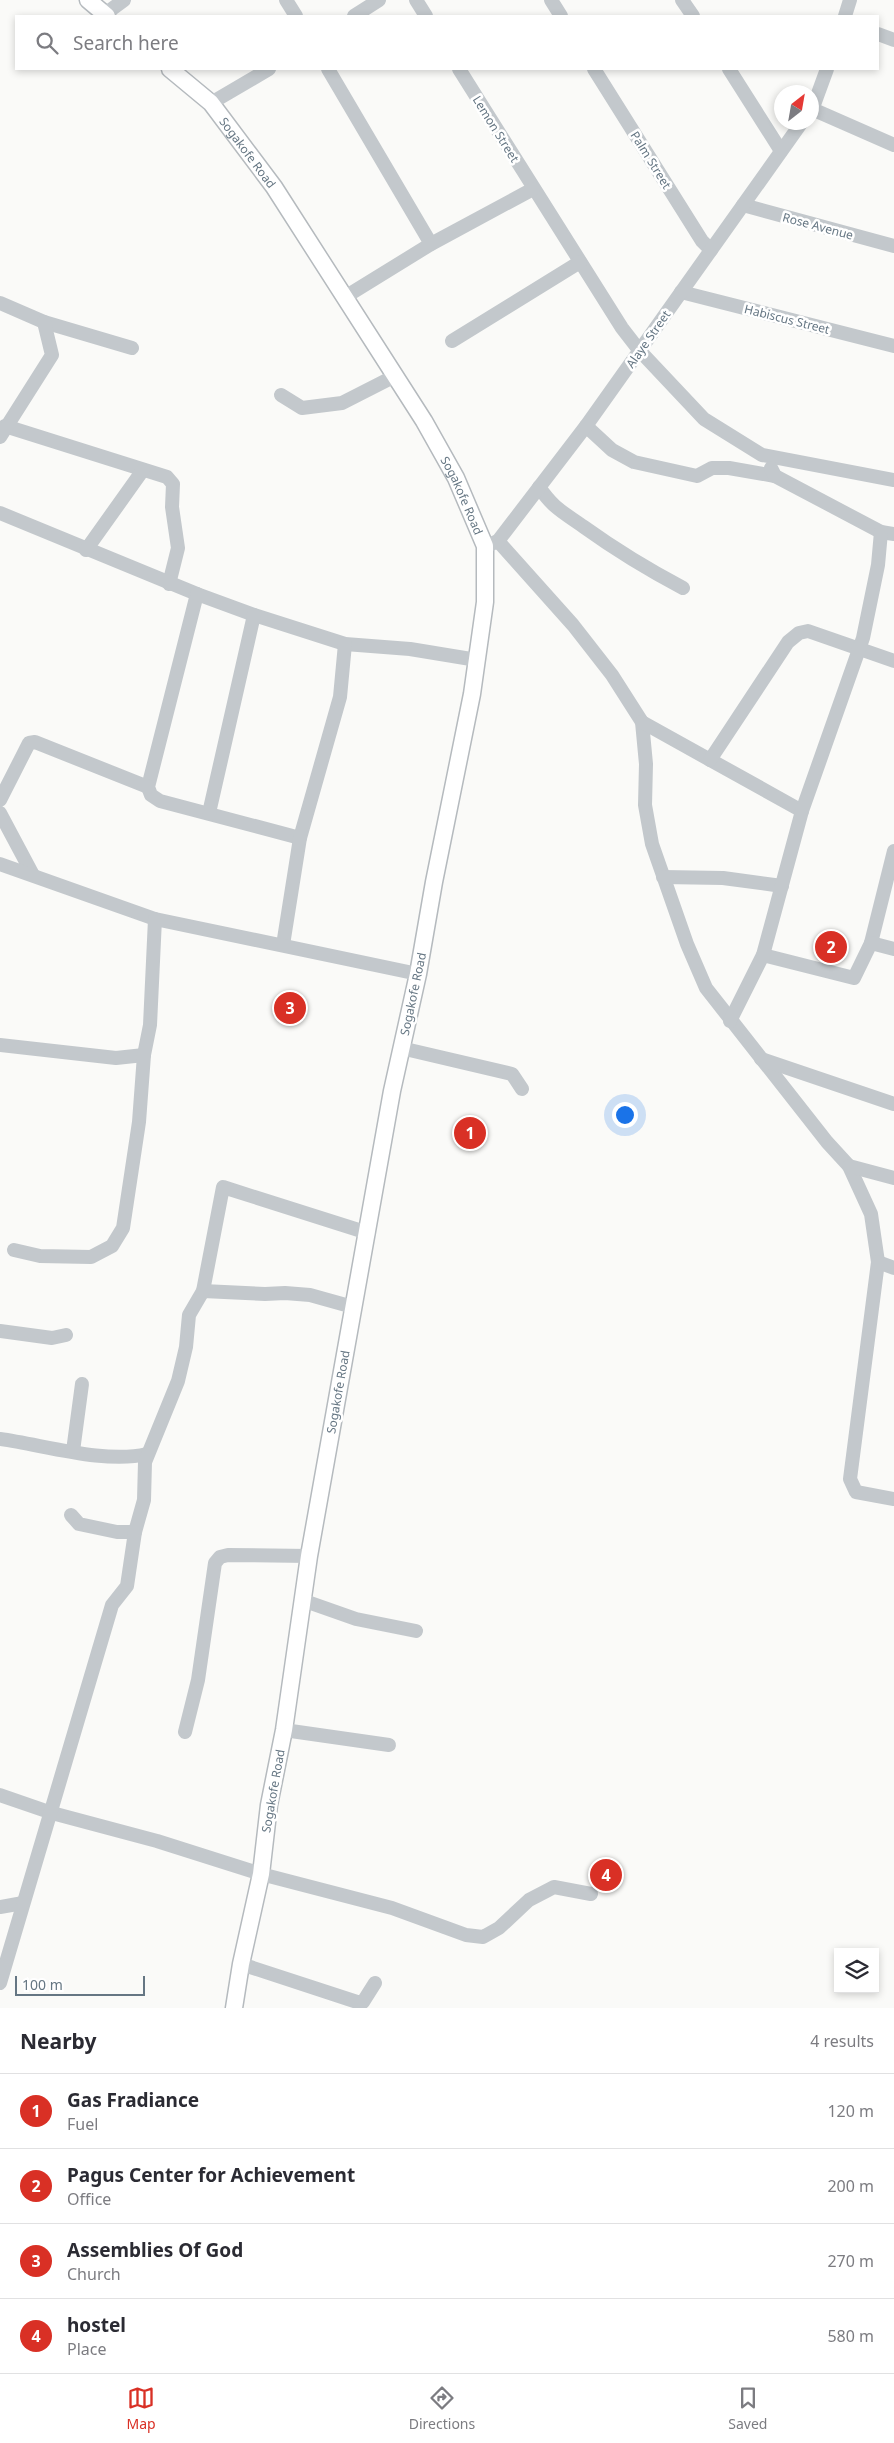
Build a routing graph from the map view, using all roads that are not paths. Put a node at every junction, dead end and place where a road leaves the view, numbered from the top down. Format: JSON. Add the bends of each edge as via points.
{"nodes":[{"id":1,"x":88,"y":0,"type":"edge"},
{"id":2,"x":124,"y":0,"type":"edge"},
{"id":3,"x":286,"y":0,"type":"edge"},
{"id":4,"x":379,"y":0,"type":"edge"},
{"id":5,"x":416,"y":0,"type":"edge"},
{"id":6,"x":551,"y":0,"type":"edge"},
{"id":7,"x":682,"y":0,"type":"edge"},
{"id":8,"x":850,"y":0,"type":"edge"},
{"id":9,"x":106,"y":15,"type":"edge"},
{"id":10,"x":295,"y":15,"type":"edge"},
{"id":11,"x":356,"y":15,"type":"edge"},
{"id":12,"x":425,"y":15,"type":"edge"},
{"id":13,"x":560,"y":15,"type":"edge"},
{"id":14,"x":692,"y":15,"type":"edge"},
{"id":15,"x":845,"y":15,"type":"edge"},
{"id":16,"x":879,"y":34,"type":"edge"},
{"id":17,"x":894,"y":40,"type":"edge"},
{"id":18,"x":171,"y":70,"type":"edge"},
{"id":19,"x":267,"y":70,"type":"edge"},
{"id":20,"x":329,"y":70,"type":"edge"},
{"id":21,"x":460,"y":70,"type":"edge"},
{"id":22,"x":595,"y":70,"type":"edge"},
{"id":23,"x":730,"y":70,"type":"edge"},
{"id":24,"x":827,"y":70,"type":"edge"},
{"id":25,"x":819,"y":90,"type":"edge"},
{"id":26,"x":211,"y":103,"type":"junction"},
{"id":27,"x":819,"y":112,"type":"edge"},
{"id":28,"x":796,"y":130,"type":"edge"},
{"id":29,"x":894,"y":145,"type":"edge"},
{"id":30,"x":781,"y":151,"type":"junction"},
{"id":31,"x":533,"y":189,"type":"junction"},
{"id":32,"x":743,"y":205,"type":"junction"},
{"id":33,"x":431,"y":244,"type":"junction"},
{"id":34,"x":894,"y":246,"type":"edge"},
{"id":35,"x":711,"y":250,"type":"junction"},
{"id":36,"x":580,"y":262,"type":"junction"},
{"id":37,"x":681,"y":292,"type":"junction"},
{"id":38,"x":345,"y":297,"type":"junction"},
{"id":39,"x":0,"y":303,"type":"edge"},
{"id":40,"x":44,"y":322,"type":"junction"},
{"id":41,"x":452,"y":341,"type":"dead end"},
{"id":42,"x":894,"y":346,"type":"edge"},
{"id":43,"x":132,"y":348,"type":"dead end"},
{"id":44,"x":639,"y":350,"type":"junction"},
{"id":45,"x":395,"y":376,"type":"junction"},
{"id":46,"x":281,"y":395,"type":"dead end"},
{"id":47,"x":586,"y":426,"type":"junction"},
{"id":48,"x":3,"y":432,"type":"edge"},
{"id":49,"x":762,"y":455,"type":"junction"},
{"id":50,"x":143,"y":470,"type":"junction"},
{"id":51,"x":775,"y":476,"type":"junction"},
{"id":52,"x":894,"y":480,"type":"edge"},
{"id":53,"x":539,"y":487,"type":"junction"},
{"id":54,"x":0,"y":514,"type":"edge"},
{"id":55,"x":887,"y":533,"type":"edge"},
{"id":56,"x":492,"y":544,"type":"junction"},
{"id":57,"x":86,"y":550,"type":"junction"},
{"id":58,"x":168,"y":584,"type":"junction"},
{"id":59,"x":683,"y":588,"type":"dead end"},
{"id":60,"x":197,"y":594,"type":"junction"},
{"id":61,"x":254,"y":615,"type":"junction"},
{"id":62,"x":345,"y":644,"type":"junction"},
{"id":63,"x":859,"y":651,"type":"junction"},
{"id":64,"x":476,"y":660,"type":"junction"},
{"id":65,"x":894,"y":661,"type":"edge"},
{"id":66,"x":642,"y":722,"type":"junction"},
{"id":67,"x":710,"y":760,"type":"junction"},
{"id":68,"x":148,"y":787,"type":"junction"},
{"id":69,"x":0,"y":800,"type":"edge"},
{"id":70,"x":802,"y":811,"type":"junction"},
{"id":71,"x":209,"y":813,"type":"junction"},
{"id":72,"x":0,"y":814,"type":"edge"},
{"id":73,"x":300,"y":838,"type":"junction"},
{"id":74,"x":894,"y":851,"type":"edge"},
{"id":75,"x":0,"y":864,"type":"edge"},
{"id":76,"x":33,"y":875,"type":"junction"},
{"id":77,"x":663,"y":877,"type":"junction"},
{"id":78,"x":782,"y":886,"type":"junction"},
{"id":79,"x":155,"y":919,"type":"junction"},
{"id":80,"x":871,"y":943,"type":"junction"},
{"id":81,"x":283,"y":945,"type":"junction"},
{"id":82,"x":894,"y":949,"type":"edge"},
{"id":83,"x":763,"y":955,"type":"junction"},
{"id":84,"x":418,"y":974,"type":"junction"},
{"id":85,"x":730,"y":1021,"type":"junction"},
{"id":86,"x":0,"y":1046,"type":"edge"},
{"id":87,"x":401,"y":1048,"type":"junction"},
{"id":88,"x":144,"y":1054,"type":"junction"},
{"id":89,"x":761,"y":1059,"type":"junction"},
{"id":90,"x":522,"y":1089,"type":"dead end"},
{"id":91,"x":894,"y":1104,"type":"edge"},
{"id":92,"x":849,"y":1166,"type":"junction"},
{"id":93,"x":894,"y":1178,"type":"edge"},
{"id":94,"x":368,"y":1233,"type":"junction"},
{"id":95,"x":14,"y":1250,"type":"dead end"},
{"id":96,"x":878,"y":1262,"type":"junction"},
{"id":97,"x":894,"y":1268,"type":"edge"},
{"id":98,"x":203,"y":1291,"type":"junction"},
{"id":99,"x":354,"y":1307,"type":"junction"},
{"id":100,"x":0,"y":1331,"type":"edge"},
{"id":101,"x":66,"y":1335,"type":"dead end"},
{"id":102,"x":82,"y":1384,"type":"dead end"},
{"id":103,"x":0,"y":1438,"type":"edge"},
{"id":104,"x":73,"y":1451,"type":"junction"},
{"id":105,"x":147,"y":1454,"type":"junction"},
{"id":106,"x":894,"y":1499,"type":"edge"},
{"id":107,"x":71,"y":1515,"type":"dead end"},
{"id":108,"x":135,"y":1532,"type":"junction"},
{"id":109,"x":309,"y":1556,"type":"junction"},
{"id":110,"x":302,"y":1600,"type":"junction"},
{"id":111,"x":416,"y":1631,"type":"dead end"},
{"id":112,"x":284,"y":1730,"type":"junction"},
{"id":113,"x":184,"y":1732,"type":"dead end"},
{"id":114,"x":389,"y":1745,"type":"dead end"},
{"id":115,"x":0,"y":1794,"type":"edge"},
{"id":116,"x":52,"y":1813,"type":"junction"},
{"id":117,"x":261,"y":1874,"type":"junction"},
{"id":118,"x":591,"y":1894,"type":"dead end"},
{"id":119,"x":23,"y":1903,"type":"junction"},
{"id":120,"x":0,"y":1907,"type":"edge"},
{"id":121,"x":241,"y":1964,"type":"junction"},
{"id":122,"x":0,"y":1983,"type":"edge"},
{"id":123,"x":375,"y":1983,"type":"dead end"},
{"id":124,"x":234,"y":2008,"type":"edge"}],
"edges":[{"from":1,"to":9,"type":"main road"},
{"from":2,"to":9,"type":"street"},
{"from":3,"to":10,"type":"street"},
{"from":4,"to":11,"type":"street"},
{"from":5,"to":12,"type":"street"},
{"from":6,"to":13,"type":"street"},
{"from":7,"to":14,"type":"street"},
{"from":8,"to":15,"type":"street"},
{"from":16,"to":17,"type":"street"},
{"from":18,"to":26,"type":"main road","name":"Sogakofe Road"},
{"from":19,"to":26,"type":"street"},
{"from":20,"to":33,"type":"street"},
{"from":21,"to":31,"type":"street","name":"Lemon Street"},
{"from":22,"to":35,"type":"street","name":"Palm Street","via":[[702,241]]},
{"from":23,"to":30,"type":"street"},
{"from":24,"to":25,"type":"street"},
{"from":26,"to":38,"type":"main road","name":"Sogakofe Road","via":[[274,187]]},
{"from":27,"to":29,"type":"street"},
{"from":28,"to":30,"type":"street","name":"Alaye Street"},
{"from":30,"to":32,"type":"street","name":"Alaye Street"},
{"from":31,"to":33,"type":"street"},
{"from":31,"to":36,"type":"street","name":"Lemon Street"},
{"from":32,"to":34,"type":"street","name":"Rose Avenue"},
{"from":32,"to":35,"type":"street","name":"Alaye Street"},
{"from":33,"to":38,"type":"street"},
{"from":35,"to":37,"type":"street","name":"Alaye Street"},
{"from":36,"to":41,"type":"street"},
{"from":36,"to":44,"type":"street","name":"Lemon Street"},
{"from":37,"to":42,"type":"street","name":"Habiscus Street"},
{"from":37,"to":44,"type":"street","name":"Alaye Street"},
{"from":38,"to":45,"type":"main road","name":"Sogakofe Road"},
{"from":39,"to":40,"type":"street"},
{"from":40,"to":43,"type":"street"},
{"from":40,"to":48,"type":"street","via":[[52,355]]},
{"from":44,"to":47,"type":"street","name":"Alaye Street"},
{"from":44,"to":49,"type":"street","name":"Lemon Street","via":[[704,419]]},
{"from":45,"to":46,"type":"street","via":[[342,403],[302,408]]},
{"from":45,"to":56,"type":"main road","name":"Sogakofe Road","via":[[424,421]]},
{"from":47,"to":51,"type":"street","via":[[612,450],[634,462],[697,476],[712,468],[729,468]]},
{"from":47,"to":53,"type":"street","name":"Alaye Street"},
{"from":48,"to":50,"type":"street"},
{"from":49,"to":51,"type":"street"},
{"from":49,"to":52,"type":"street"},
{"from":50,"to":57,"type":"street"},
{"from":50,"to":58,"type":"street","via":[[167,477],[174,484],[172,507],[178,548]]},
{"from":51,"to":55,"type":"street"},
{"from":53,"to":56,"type":"street","name":"Alaye Street"},
{"from":53,"to":59,"type":"street","via":[[562,514]]},
{"from":54,"to":57,"type":"street"},
{"from":55,"to":63,"type":"street"},
{"from":56,"to":64,"type":"main road","name":"Sogakofe Road"},
{"from":56,"to":66,"type":"street","via":[[533,578],[612,675]]},
{"from":57,"to":58,"type":"street"},
{"from":58,"to":60,"type":"street"},
{"from":60,"to":61,"type":"street"},
{"from":60,"to":68,"type":"street"},
{"from":61,"to":62,"type":"street"},
{"from":61,"to":71,"type":"street"},
{"from":62,"to":64,"type":"street"},
{"from":62,"to":73,"type":"street","via":[[340,696]]},
{"from":63,"to":65,"type":"street"},
{"from":63,"to":67,"type":"street","via":[[808,631],[799,633],[788,642]]},
{"from":63,"to":70,"type":"street"},
{"from":64,"to":84,"type":"main road","name":"Sogakofe Road"},
{"from":66,"to":67,"type":"street"},
{"from":66,"to":77,"type":"street","via":[[645,805],[652,844]]},
{"from":67,"to":70,"type":"street"},
{"from":68,"to":69,"type":"street","via":[[35,742],[29,743]]},
{"from":68,"to":71,"type":"street","via":[[150,795],[160,802]]},
{"from":70,"to":78,"type":"street"},
{"from":71,"to":73,"type":"street"},
{"from":72,"to":76,"type":"street"},
{"from":73,"to":81,"type":"street"},
{"from":74,"to":80,"type":"street"},
{"from":75,"to":76,"type":"street"},
{"from":76,"to":79,"type":"street"},
{"from":77,"to":78,"type":"street","via":[[723,878]]},
{"from":77,"to":85,"type":"street","via":[[706,988]]},
{"from":78,"to":83,"type":"street"},
{"from":79,"to":81,"type":"street"},
{"from":79,"to":88,"type":"street","via":[[150,1025]]},
{"from":80,"to":82,"type":"street"},
{"from":80,"to":83,"type":"street","via":[[854,978]]},
{"from":81,"to":84,"type":"street"},
{"from":83,"to":85,"type":"street"},
{"from":84,"to":87,"type":"main road","name":"Sogakofe Road"},
{"from":85,"to":89,"type":"street"},
{"from":86,"to":88,"type":"street","via":[[116,1058]]},
{"from":87,"to":90,"type":"street","via":[[512,1074]]},
{"from":87,"to":94,"type":"main road","name":"Sogakofe Road"},
{"from":88,"to":95,"type":"street","via":[[136,1147],[120,1234],[112,1246],[91,1257],[40,1256]]},
{"from":89,"to":91,"type":"street"},
{"from":89,"to":92,"type":"street"},
{"from":92,"to":93,"type":"street"},
{"from":92,"to":96,"type":"street","via":[[871,1214]]},
{"from":94,"to":98,"type":"street","via":[[224,1186]]},
{"from":94,"to":99,"type":"main road","name":"Sogakofe Road"},
{"from":96,"to":97,"type":"street"},
{"from":96,"to":106,"type":"street","via":[[850,1479],[856,1492]]},
{"from":98,"to":99,"type":"street","via":[[310,1295]]},
{"from":98,"to":105,"type":"street","via":[[189,1315],[178,1382]]},
{"from":99,"to":109,"type":"main road","name":"Sogakofe Road"},
{"from":100,"to":101,"type":"street","via":[[52,1338]]},
{"from":102,"to":104,"type":"street"},
{"from":103,"to":104,"type":"street"},
{"from":104,"to":105,"type":"street","via":[[130,1458]]},
{"from":105,"to":108,"type":"street","via":[[144,1500]]},
{"from":107,"to":108,"type":"street","via":[[80,1524],[117,1532]]},
{"from":108,"to":116,"type":"street","via":[[127,1586],[112,1605]]},
{"from":109,"to":110,"type":"main road","name":"Sogakofe Road"},
{"from":109,"to":113,"type":"street","via":[[228,1555],[215,1563],[198,1680]]},
{"from":110,"to":111,"type":"street","via":[[356,1618]]},
{"from":110,"to":112,"type":"main road","name":"Sogakofe Road"},
{"from":112,"to":114,"type":"street"},
{"from":112,"to":117,"type":"main road","name":"Sogakofe Road","via":[[269,1805]]},
{"from":115,"to":116,"type":"street"},
{"from":116,"to":117,"type":"street","via":[[157,1841]]},
{"from":116,"to":119,"type":"street"},
{"from":117,"to":118,"type":"street","via":[[392,1908],[466,1935],[483,1937],[499,1928],[515,1911],[554,1887]]},
{"from":117,"to":121,"type":"main road","name":"Sogakofe Road"},
{"from":119,"to":120,"type":"street"},
{"from":119,"to":122,"type":"street"},
{"from":121,"to":123,"type":"street","via":[[357,2002],[363,2002]]},
{"from":121,"to":124,"type":"main road","name":"Sogakofe Road"}]}
